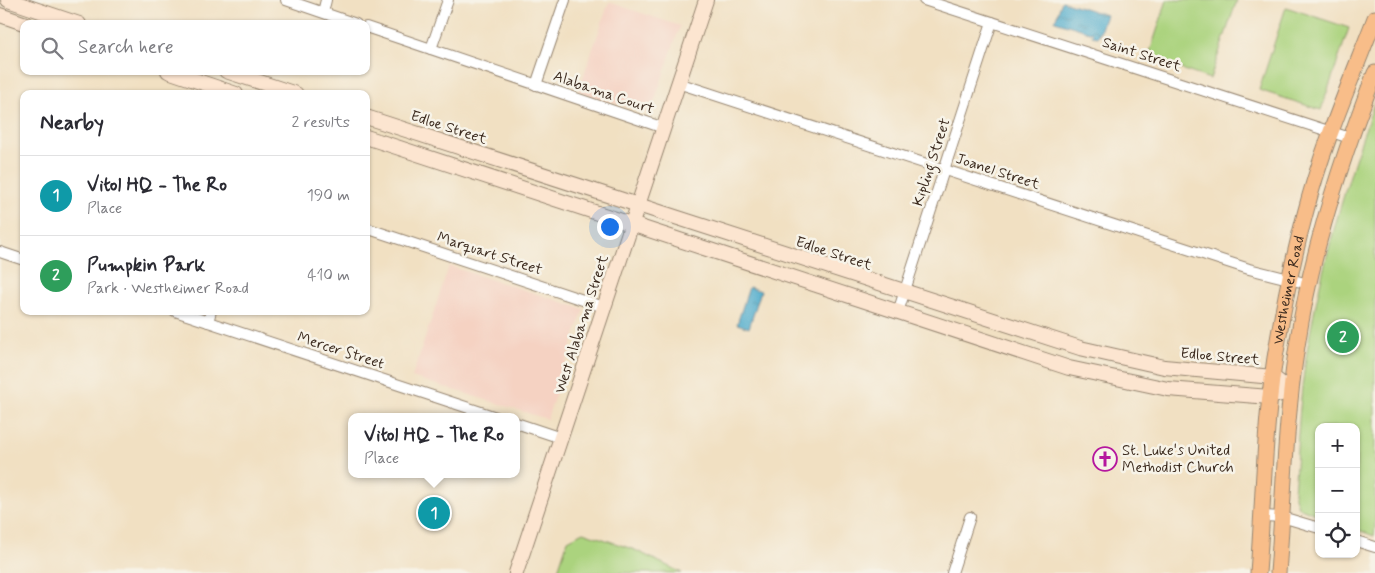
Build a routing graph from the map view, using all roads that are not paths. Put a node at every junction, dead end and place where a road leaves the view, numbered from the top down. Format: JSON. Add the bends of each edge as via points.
{"nodes":[{"id":1,"x":8,"y":0,"type":"edge"},
{"id":2,"x":286,"y":0,"type":"edge"},
{"id":3,"x":326,"y":0,"type":"edge"},
{"id":4,"x":448,"y":0,"type":"edge"},
{"id":5,"x":565,"y":0,"type":"edge"},
{"id":6,"x":706,"y":0,"type":"edge"},
{"id":7,"x":924,"y":0,"type":"edge"},
{"id":8,"x":323,"y":12,"type":"junction"},
{"id":9,"x":0,"y":15,"type":"edge"},
{"id":10,"x":1375,"y":18,"type":"edge"},
{"id":11,"x":68,"y":20,"type":"edge"},
{"id":12,"x":345,"y":20,"type":"edge"},
{"id":13,"x":20,"y":22,"type":"edge"},
{"id":14,"x":992,"y":22,"type":"junction"},
{"id":15,"x":370,"y":28,"type":"edge"},
{"id":16,"x":431,"y":49,"type":"junction"},
{"id":17,"x":1375,"y":73,"type":"edge"},
{"id":18,"x":180,"y":75,"type":"edge"},
{"id":19,"x":238,"y":75,"type":"edge"},
{"id":20,"x":678,"y":84,"type":"junction"},
{"id":21,"x":536,"y":85,"type":"junction"},
{"id":22,"x":224,"y":90,"type":"edge"},
{"id":23,"x":281,"y":90,"type":"edge"},
{"id":24,"x":370,"y":118,"type":"edge"},
{"id":25,"x":664,"y":128,"type":"junction"},
{"id":26,"x":1331,"y":132,"type":"junction"},
{"id":27,"x":370,"y":138,"type":"edge"},
{"id":28,"x":1350,"y":138,"type":"junction"},
{"id":29,"x":465,"y":149,"type":"junction"},
{"id":30,"x":459,"y":167,"type":"junction"},
{"id":31,"x":944,"y":170,"type":"junction"},
{"id":32,"x":638,"y":206,"type":"junction"},
{"id":33,"x":632,"y":224,"type":"junction"},
{"id":34,"x":370,"y":229,"type":"edge"},
{"id":35,"x":0,"y":252,"type":"edge"},
{"id":36,"x":796,"y":258,"type":"junction"},
{"id":37,"x":20,"y":259,"type":"edge"},
{"id":38,"x":790,"y":278,"type":"junction"},
{"id":39,"x":1290,"y":280,"type":"junction"},
{"id":40,"x":1309,"y":284,"type":"junction"},
{"id":41,"x":904,"y":293,"type":"junction"},
{"id":42,"x":604,"y":307,"type":"junction"},
{"id":43,"x":898,"y":312,"type":"junction"},
{"id":44,"x":187,"y":315,"type":"edge"},
{"id":45,"x":210,"y":315,"type":"edge"},
{"id":46,"x":208,"y":322,"type":"junction"},
{"id":47,"x":1035,"y":334,"type":"junction"},
{"id":48,"x":1028,"y":355,"type":"junction"},
{"id":49,"x":1273,"y":377,"type":"junction"},
{"id":50,"x":1291,"y":391,"type":"junction"},
{"id":51,"x":1270,"y":397,"type":"junction"},
{"id":52,"x":484,"y":413,"type":"edge"},
{"id":53,"x":520,"y":424,"type":"edge"},
{"id":54,"x":561,"y":438,"type":"junction"},
{"id":55,"x":1263,"y":516,"type":"junction"},
{"id":56,"x":970,"y":517,"type":"dead end"},
{"id":57,"x":1282,"y":518,"type":"junction"},
{"id":58,"x":1315,"y":527,"type":"edge"},
{"id":59,"x":1360,"y":542,"type":"edge"},
{"id":60,"x":1375,"y":547,"type":"edge"},
{"id":61,"x":516,"y":573,"type":"edge"},
{"id":62,"x":952,"y":573,"type":"edge"},
{"id":63,"x":1258,"y":573,"type":"edge"},
{"id":64,"x":1278,"y":573,"type":"edge"}],
"edges":[{"from":1,"to":11,"type":"main road"},
{"from":2,"to":8,"type":"street"},
{"from":3,"to":8,"type":"street"},
{"from":4,"to":16,"type":"street"},
{"from":5,"to":21,"type":"street","name":"Alabama Court"},
{"from":6,"to":20,"type":"main road","name":"West Alabama Street"},
{"from":7,"to":14,"type":"street","name":"Saint Street"},
{"from":8,"to":12,"type":"street"},
{"from":9,"to":13,"type":"main road"},
{"from":10,"to":26,"type":"main road","name":"Westheimer Road"},
{"from":14,"to":26,"type":"street","name":"Saint Street"},
{"from":14,"to":31,"type":"street","name":"Kipling Street"},
{"from":15,"to":16,"type":"street","name":"Alabama Court"},
{"from":16,"to":21,"type":"street","name":"Alabama Court"},
{"from":17,"to":28,"type":"main road","name":"Westheimer Road"},
{"from":18,"to":22,"type":"main road"},
{"from":19,"to":23,"type":"main road"},
{"from":20,"to":25,"type":"main road","name":"West Alabama Street"},
{"from":20,"to":31,"type":"street","name":"Joanel Street"},
{"from":21,"to":25,"type":"street","name":"Alabama Court"},
{"from":24,"to":29,"type":"main road","name":"Edloe Street"},
{"from":25,"to":32,"type":"main road","name":"West Alabama Street"},
{"from":26,"to":28,"type":"street","name":"Saint Street"},
{"from":26,"to":39,"type":"main road","name":"Westheimer Road","via":[[1305,214]]},
{"from":27,"to":30,"type":"main road"},
{"from":28,"to":40,"type":"main road","name":"Westheimer Road","via":[[1324,219]]},
{"from":29,"to":30,"type":"main road"},
{"from":29,"to":32,"type":"main road","name":"Edloe Street"},
{"from":30,"to":33,"type":"main road"},
{"from":31,"to":39,"type":"street","name":"Joanel Street"},
{"from":31,"to":41,"type":"street","name":"Kipling Street"},
{"from":32,"to":33,"type":"main road","name":"West Alabama Street"},
{"from":32,"to":36,"type":"main road","name":"Edloe Street"},
{"from":33,"to":38,"type":"main road"},
{"from":33,"to":42,"type":"main road","name":"West Alabama Street"},
{"from":34,"to":42,"type":"street","name":"Marquart Street"},
{"from":35,"to":37,"type":"street"},
{"from":36,"to":38,"type":"main road"},
{"from":36,"to":41,"type":"main road","name":"Edloe Street"},
{"from":38,"to":43,"type":"main road"},
{"from":39,"to":40,"type":"street","name":"Joanel Street"},
{"from":39,"to":49,"type":"main road","name":"Westheimer Road"},
{"from":40,"to":50,"type":"main road","name":"Westheimer Road"},
{"from":41,"to":43,"type":"street","name":"Kipling Street"},
{"from":41,"to":47,"type":"main road","name":"Edloe Street"},
{"from":42,"to":54,"type":"main road","name":"West Alabama Street"},
{"from":43,"to":48,"type":"main road"},
{"from":44,"to":46,"type":"street","name":"Mercer Street"},
{"from":45,"to":46,"type":"street"},
{"from":46,"to":52,"type":"street","name":"Mercer Street"},
{"from":47,"to":48,"type":"main road"},
{"from":47,"to":49,"type":"main road","name":"Edloe Street","via":[[1113,357],[1164,367]]},
{"from":48,"to":51,"type":"main road","via":[[1069,368],[1168,389]]},
{"from":49,"to":50,"type":"main road","name":"Edloe Street"},
{"from":49,"to":51,"type":"main road","name":"Westheimer Road"},
{"from":50,"to":51,"type":"main road"},
{"from":50,"to":57,"type":"main road","name":"Westheimer Road"},
{"from":51,"to":55,"type":"main road","name":"Westheimer Road"},
{"from":53,"to":54,"type":"street"},
{"from":54,"to":61,"type":"main road","name":"West Alabama Street"},
{"from":55,"to":57,"type":"street"},
{"from":55,"to":63,"type":"main road","name":"Westheimer Road"},
{"from":56,"to":62,"type":"street"},
{"from":57,"to":58,"type":"street"},
{"from":57,"to":64,"type":"main road","name":"Westheimer Road"},
{"from":59,"to":60,"type":"street"}]}
